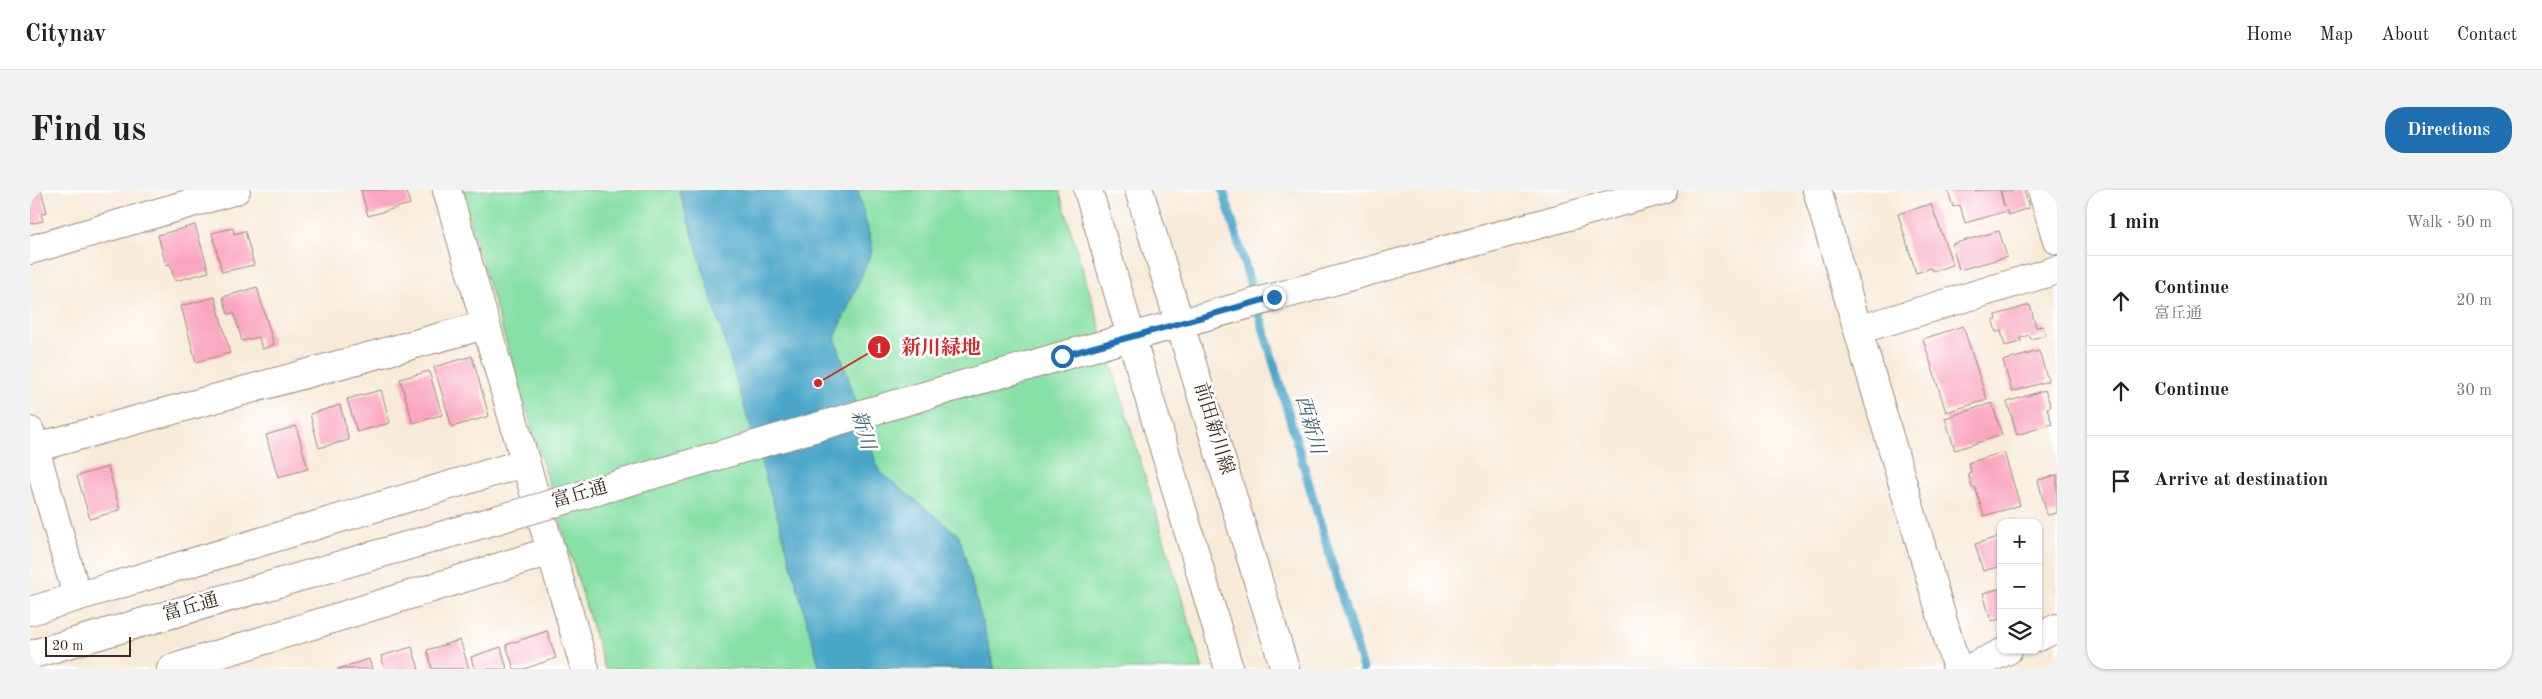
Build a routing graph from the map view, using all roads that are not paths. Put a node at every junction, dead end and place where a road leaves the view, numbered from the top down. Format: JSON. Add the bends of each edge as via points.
{"nodes":[{"id":1,"x":236,"y":190,"type":"edge"},
{"id":2,"x":447,"y":190,"type":"edge"},
{"id":3,"x":1088,"y":190,"type":"edge"},
{"id":4,"x":1139,"y":190,"type":"edge"},
{"id":5,"x":1663,"y":190,"type":"edge"},
{"id":6,"x":1816,"y":190,"type":"edge"},
{"id":7,"x":2042,"y":190,"type":"edge"},
{"id":8,"x":2057,"y":240,"type":"edge"},
{"id":9,"x":30,"y":250,"type":"edge"},
{"id":10,"x":2057,"y":270,"type":"edge"},
{"id":11,"x":1180,"y":322,"type":"junction"},
{"id":12,"x":485,"y":325,"type":"junction"},
{"id":13,"x":1858,"y":330,"type":"junction"},
{"id":14,"x":1131,"y":336,"type":"junction"},
{"id":15,"x":32,"y":442,"type":"edge"},
{"id":16,"x":524,"y":463,"type":"junction"},
{"id":17,"x":551,"y":551,"type":"junction"},
{"id":18,"x":76,"y":596,"type":"junction"},
{"id":19,"x":30,"y":611,"type":"edge"},
{"id":20,"x":2057,"y":628,"type":"edge"},
{"id":21,"x":2042,"y":634,"type":"edge"},
{"id":22,"x":2000,"y":654,"type":"edge"},
{"id":23,"x":30,"y":655,"type":"edge"},
{"id":24,"x":172,"y":669,"type":"edge"},
{"id":25,"x":585,"y":669,"type":"edge"},
{"id":26,"x":1230,"y":669,"type":"edge"},
{"id":27,"x":1285,"y":669,"type":"edge"},
{"id":28,"x":1957,"y":669,"type":"edge"},
{"id":29,"x":1968,"y":669,"type":"edge"}],
"edges":[{"from":1,"to":9,"type":"street"},
{"from":2,"to":12,"type":"street"},
{"from":3,"to":14,"type":"street"},
{"from":4,"to":11,"type":"street","name":"前田新川線"},
{"from":5,"to":11,"type":"street","name":"富丘通"},
{"from":6,"to":13,"type":"street"},
{"from":7,"to":8,"type":"street"},
{"from":10,"to":13,"type":"street"},
{"from":11,"to":14,"type":"street","name":"富丘通"},
{"from":11,"to":27,"type":"street","name":"前田新川線"},
{"from":12,"to":15,"type":"street"},
{"from":12,"to":16,"type":"street"},
{"from":13,"to":28,"type":"street"},
{"from":14,"to":23,"type":"street","name":"富丘通","bridge":true},
{"from":14,"to":26,"type":"street"},
{"from":15,"to":18,"type":"street"},
{"from":16,"to":17,"type":"street"},
{"from":16,"to":18,"type":"street"},
{"from":17,"to":24,"type":"street"},
{"from":17,"to":25,"type":"street"},
{"from":18,"to":19,"type":"street"},
{"from":20,"to":21,"type":"street"},
{"from":22,"to":29,"type":"street"}]}
